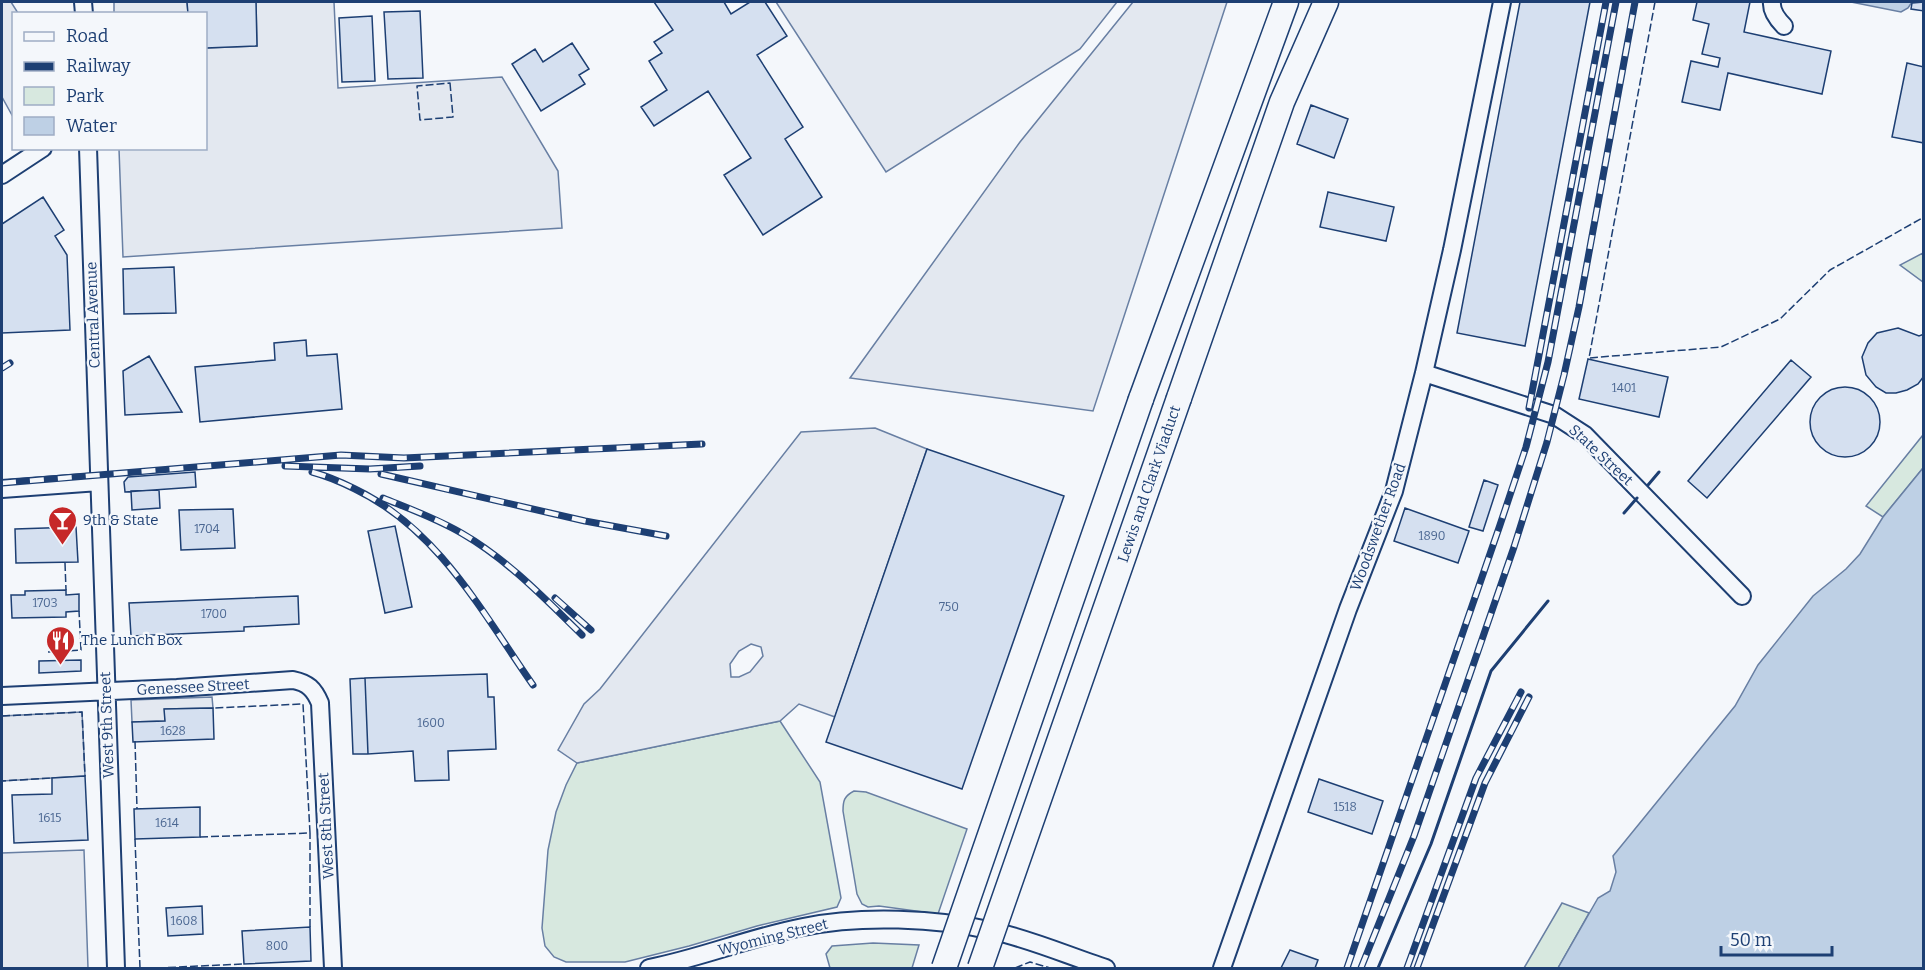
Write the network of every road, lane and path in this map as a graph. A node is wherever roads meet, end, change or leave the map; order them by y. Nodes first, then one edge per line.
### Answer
1 (1286, 2) edge
2 (1326, 2) edge
3 (1502, 2) edge
4 (1772, 2) edge
5 (1784, 26) dead end
6 (40, 150) edge
7 (87, 150) edge
8 (2, 175) edge
9 (1424, 373) junction
10 (99, 482) junction
11 (2, 489) edge
12 (1742, 596) dead end
13 (311, 687) joint
14 (106, 691) junction
15 (2, 696) edge
16 (116, 969) edge
17 (333, 969) edge
18 (649, 969) edge
19 (944, 969) edge
20 (980, 969) edge
21 (1106, 969) edge
22 (1222, 969) edge

1 - 19 highway, bridge
2 - 20 highway, Lewis and Clark Viaduct, bridge
3 - 9 street, Woodswether Road
4 - 5 street
6 - 8 street
7 - 10 street, Central Avenue
9 - 12 street, State Street
9 - 22 street, Woodswether Road
10 - 11 street
10 - 14 street, West 9th Street
13 - 14 street, Genessee Street
13 - 17 street, West 8th Street
14 - 15 street, Genessee Street
14 - 16 street, West 9th Street
18 - 21 street, Wyoming Street

